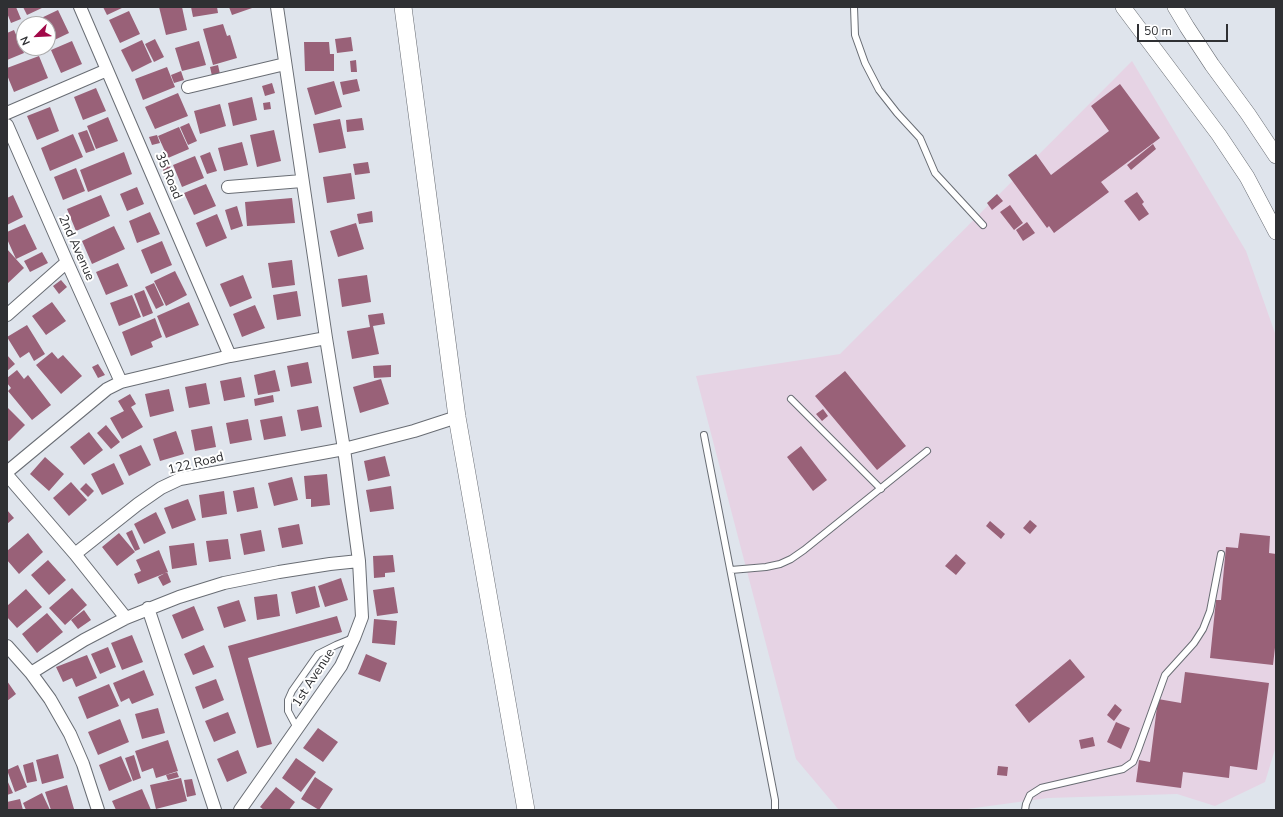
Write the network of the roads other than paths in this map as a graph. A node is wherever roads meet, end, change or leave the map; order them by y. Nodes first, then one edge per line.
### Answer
1 (80, 7) edge
2 (277, 7) edge
3 (403, 7) edge
4 (854, 7) edge
5 (1123, 7) edge
6 (1175, 7) edge
7 (285, 64) junction
8 (107, 70) junction
9 (188, 87) dead end
10 (7, 113) edge
11 (7, 125) edge
12 (1276, 156) edge
13 (302, 181) junction
14 (228, 187) dead end
15 (983, 225) dead end
16 (1276, 232) edge
17 (67, 262) junction
18 (7, 315) edge
19 (326, 338) junction
20 (230, 356) junction
21 (121, 382) junction
22 (791, 399) dead end
23 (457, 417) junction
24 (704, 435) dead end
25 (344, 448) junction
26 (927, 451) dead end
27 (7, 474) edge
28 (881, 488) junction
29 (75, 554) junction
30 (1221, 554) dead end
31 (359, 561) junction
32 (731, 570) junction
33 (148, 608) junction
34 (126, 618) junction
35 (354, 638) junction
36 (7, 646) edge
37 (31, 673) junction
38 (297, 728) junction
39 (98, 810) edge
40 (215, 810) edge
41 (240, 810) edge
42 (526, 810) edge
43 (775, 810) edge
44 (1025, 810) edge

1 - 8 street, 35 Road
2 - 7 street, 1st Avenue
3 - 23 main road
4 - 15 lane
5 - 16 street
6 - 12 street
7 - 9 street
7 - 13 street, 1st Avenue
8 - 10 street
8 - 20 street, 35 Road
11 - 17 street, 2nd Avenue
13 - 14 street
13 - 19 street, 1st Avenue
17 - 18 street
17 - 21 street, 2nd Avenue
19 - 20 street
19 - 25 street, 1st Avenue
20 - 21 street
21 - 27 street
22 - 28 lane
23 - 25 street, 122 Road
23 - 42 main road
24 - 32 lane
25 - 29 street, 122 Road
25 - 31 street, 1st Avenue
26 - 28 lane
27 - 29 street
28 - 32 lane
29 - 34 street
30 - 44 lane
31 - 33 street
31 - 35 street, 1st Avenue
32 - 43 lane
33 - 34 street
33 - 40 street
34 - 37 street
35 - 38 street, 1st Avenue
35 - 38 lane
36 - 37 street
37 - 39 street
38 - 41 street, 1st Avenue

